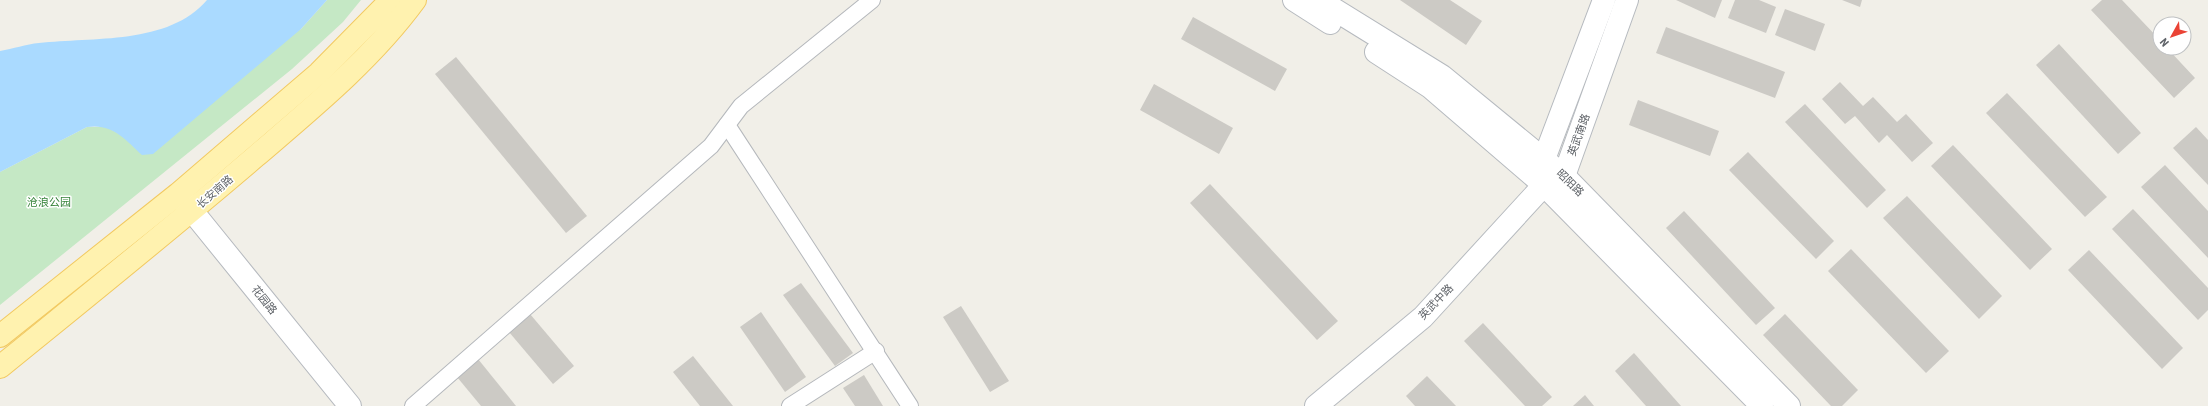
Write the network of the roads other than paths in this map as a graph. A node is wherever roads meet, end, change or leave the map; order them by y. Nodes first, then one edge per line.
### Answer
1 (391, 0) edge
2 (415, 0) edge
3 (872, 0) edge
4 (1294, 0) edge
5 (1319, 0) edge
6 (1604, 0) edge
7 (1627, 0) edge
8 (727, 125) junction
9 (1544, 159) junction
10 (1564, 176) junction
11 (1544, 185) junction
12 (178, 194) junction
13 (192, 211) junction
14 (0, 336) edge
15 (876, 351) junction
16 (0, 367) edge
17 (350, 406) edge
18 (413, 406) edge
19 (790, 406) edge
20 (910, 406) edge
21 (1316, 406) edge
22 (1762, 406) edge
23 (1789, 406) edge

1 - 12 main road, 长安南路
2 - 13 main road, 长安南路
3 - 8 street
4 - 11 main road, 昭阳路
5 - 9 main road, 昭阳路
6 - 9 main road
7 - 10 main road, 英武南路
8 - 15 street
8 - 18 street
9 - 10 main road, 昭阳路
9 - 11 main road
10 - 11 main road
10 - 23 main road, 昭阳路
11 - 21 main road, 英武中路
11 - 22 main road, 昭阳路
12 - 13 main road, 花园路
12 - 14 main road, 长安南路
13 - 16 main road, 长安南路
13 - 17 main road, 花园路
15 - 19 street
15 - 20 street

